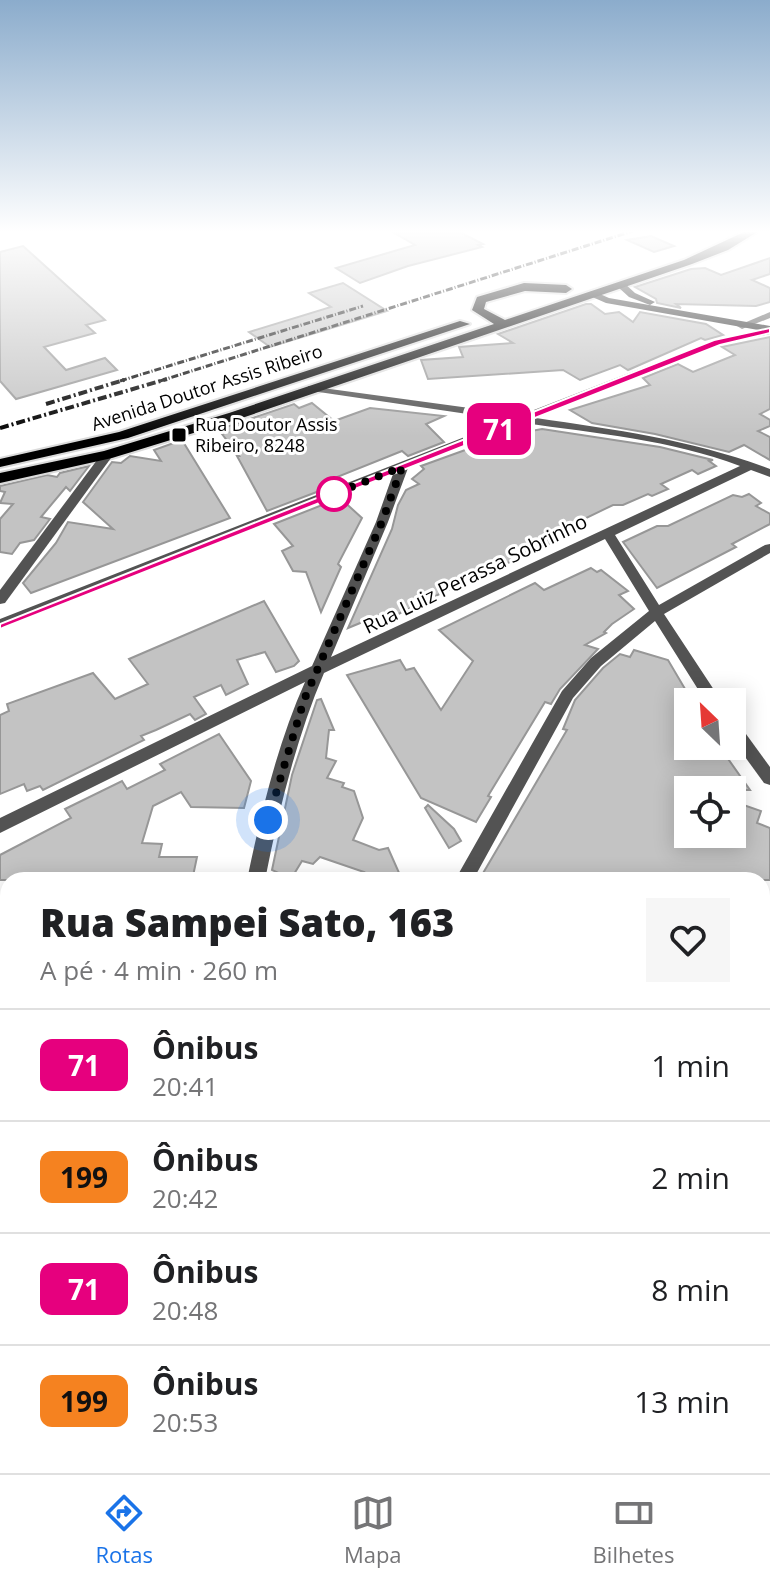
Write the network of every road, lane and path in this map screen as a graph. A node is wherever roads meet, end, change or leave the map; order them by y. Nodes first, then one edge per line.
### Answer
1 (535, 300) edge
2 (576, 300) edge
3 (605, 300) edge
4 (641, 300) edge
5 (487, 316) junction
6 (766, 317) edge
7 (503, 324) junction
8 (742, 326) junction
9 (770, 330) edge
10 (718, 342) junction
11 (312, 388) junction
12 (522, 419) junction
13 (107, 455) junction
14 (0, 463) edge
15 (752, 465) junction
16 (402, 467) junction
17 (770, 473) edge
18 (0, 478) edge
19 (607, 533) junction
20 (770, 548) edge
21 (0, 600) edge
22 (657, 612) junction
23 (0, 624) edge
24 (319, 669) junction
25 (704, 688) edge
26 (746, 746) edge
27 (770, 779) edge
28 (0, 826) edge
29 (258, 872) edge
30 (468, 872) edge

1 - 5 main road, Avenida Doutor Assis Ribeiro
2 - 7 main road, Avenida Doutor Assis Ribeiro
3 - 8 main road
4 - 6 main road
5 - 7 main road
5 - 14 main road, Avenida Doutor Assis Ribeiro
6 - 8 street
7 - 11 main road, Avenida Doutor Assis Ribeiro
8 - 9 main road
8 - 10 street
9 - 10 street
10 - 12 street
11 - 12 street
11 - 13 main road, Avenida Doutor Assis Ribeiro
12 - 15 street
12 - 16 street
13 - 18 main road, Avenida Doutor Assis Ribeiro
13 - 21 street
15 - 17 street
15 - 19 street, Rua Luiz Perassa Sobrinho
16 - 23 street
16 - 24 street
19 - 22 street
19 - 24 street, Rua Luiz Perassa Sobrinho
20 - 22 street
22 - 25 street
22 - 30 street
24 - 28 street, Rua Luiz Perassa Sobrinho
24 - 29 street
26 - 27 street

